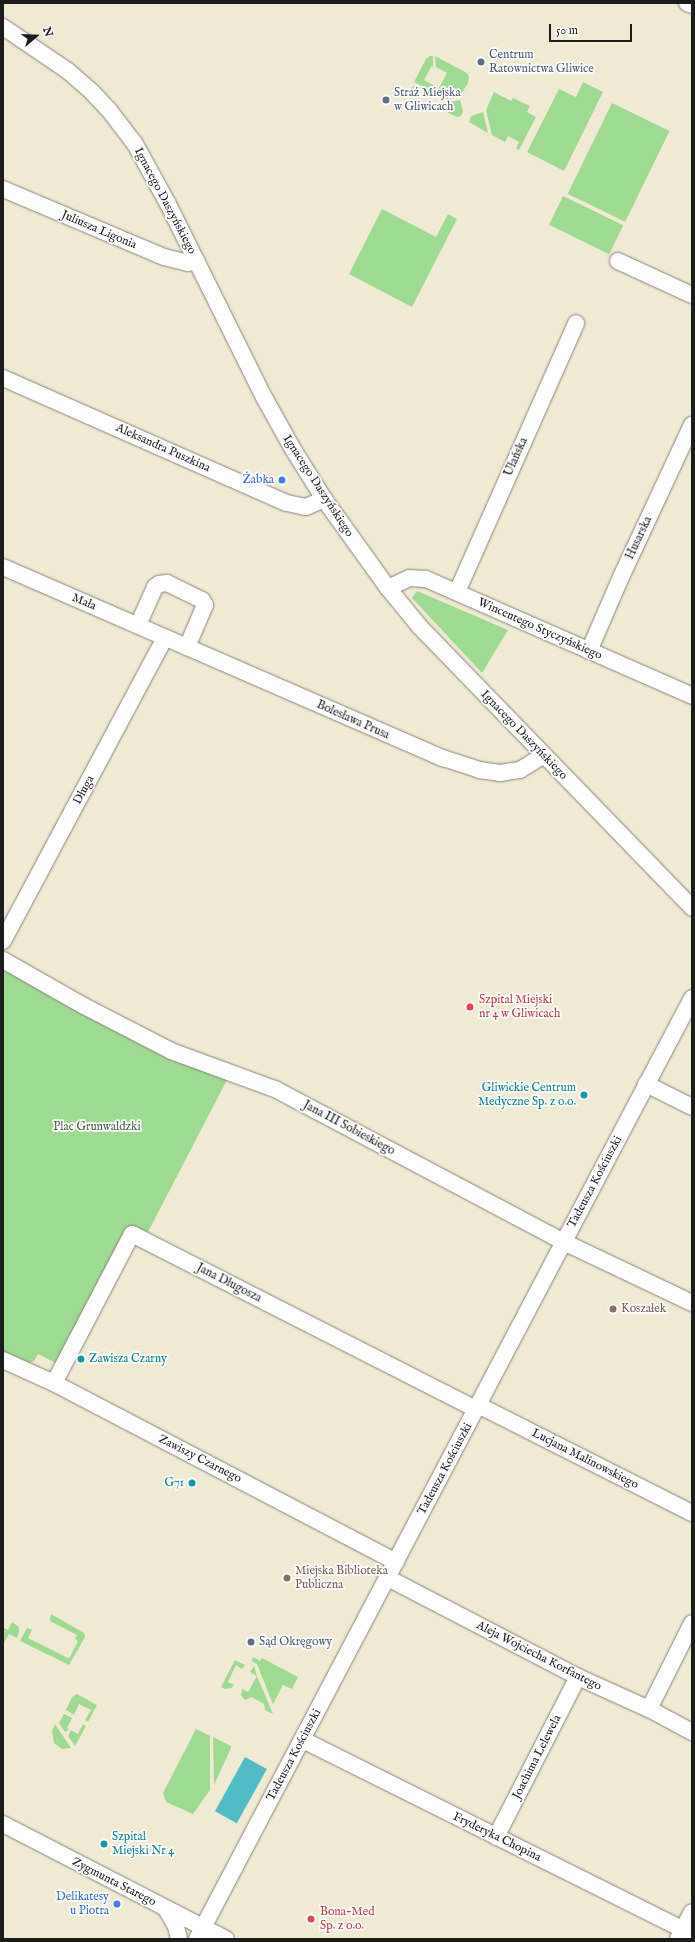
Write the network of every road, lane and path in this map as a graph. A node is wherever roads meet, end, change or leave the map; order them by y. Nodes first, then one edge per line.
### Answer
1 (688, 3) edge
2 (692, 5) edge
3 (3, 27) edge
4 (3, 189) edge
5 (197, 261) junction
6 (618, 261) dead end
7 (692, 294) edge
8 (576, 322) dead end
9 (3, 378) edge
10 (692, 425) edge
11 (324, 499) junction
12 (3, 567) edge
13 (388, 588) junction
14 (457, 592) junction
15 (138, 625) junction
16 (165, 638) junction
17 (187, 647) junction
18 (589, 651) junction
19 (692, 696) edge
20 (544, 755) junction
21 (692, 908) edge
22 (3, 941) edge
23 (3, 960) edge
24 (692, 998) edge
25 (646, 1084) junction
26 (692, 1106) edge
27 (564, 1241) junction
28 (692, 1303) edge
29 (3, 1360) edge
30 (54, 1383) junction
31 (477, 1407) junction
32 (692, 1513) edge
33 (396, 1562) junction
34 (388, 1578) junction
35 (692, 1624) edge
36 (578, 1677) junction
37 (649, 1709) junction
38 (692, 1732) edge
39 (302, 1740) junction
40 (3, 1824) edge
41 (496, 1837) junction
42 (166, 1909) junction
43 (692, 1912) edge
44 (200, 1933) edge
45 (684, 1934) edge
46 (179, 1939) edge
47 (226, 1939) edge

1 - 2 street
3 - 5 street, Ignacego Daszyńskiego
4 - 5 street, Juliusza Ligonia
5 - 11 street, Ignacego Daszyńskiego
6 - 7 street
8 - 14 street, Ułańska
9 - 11 street, Aleksandra Puszkina
10 - 18 street, Husarska
11 - 13 street, Ignacego Daszyńskiego
12 - 15 street, Mała
13 - 14 street, Wincentego Styczyńskiego
13 - 20 street, Ignacego Daszyńskiego
14 - 18 street, Wincentego Styczyńskiego
15 - 16 street, Mała
15 - 17 street
16 - 17 street, Bolesława Prusa
16 - 22 street, Długa
17 - 20 street, Bolesława Prusa
18 - 19 street, Wincentego Styczyńskiego
20 - 21 street, Ignacego Daszyńskiego
23 - 27 street, Jana III Sobieskiego
24 - 25 street, Tadeusza Kościuszki
25 - 26 street
25 - 27 street, Tadeusza Kościuszki
27 - 28 street, Jana III Sobieskiego
27 - 31 street, Tadeusza Kościuszki
29 - 30 street, Zawiszy Czarnego
30 - 31 street, Jana Długosza
30 - 33 street, Zawiszy Czarnego
31 - 32 street, Lucjana Malinowskiego
31 - 33 street, Tadeusza Kościuszki
33 - 34 street, Tadeusza Kościuszki
34 - 36 street, Aleja Wojciecha Korfantego
34 - 39 street, Tadeusza Kościuszki
35 - 37 street
36 - 37 street, Aleja Wojciecha Korfantego
36 - 41 street, Joachima Lelewela
37 - 38 street, Aleja Wojciecha Korfantego
39 - 41 street, Fryderyka Chopina
39 - 44 street, Tadeusza Kościuszki
40 - 42 street, Zygmunta Starego
41 - 45 street, Fryderyka Chopina
42 - 44 street, Zygmunta Starego
42 - 46 street
43 - 45 street
44 - 47 street, Zygmunta Starego

